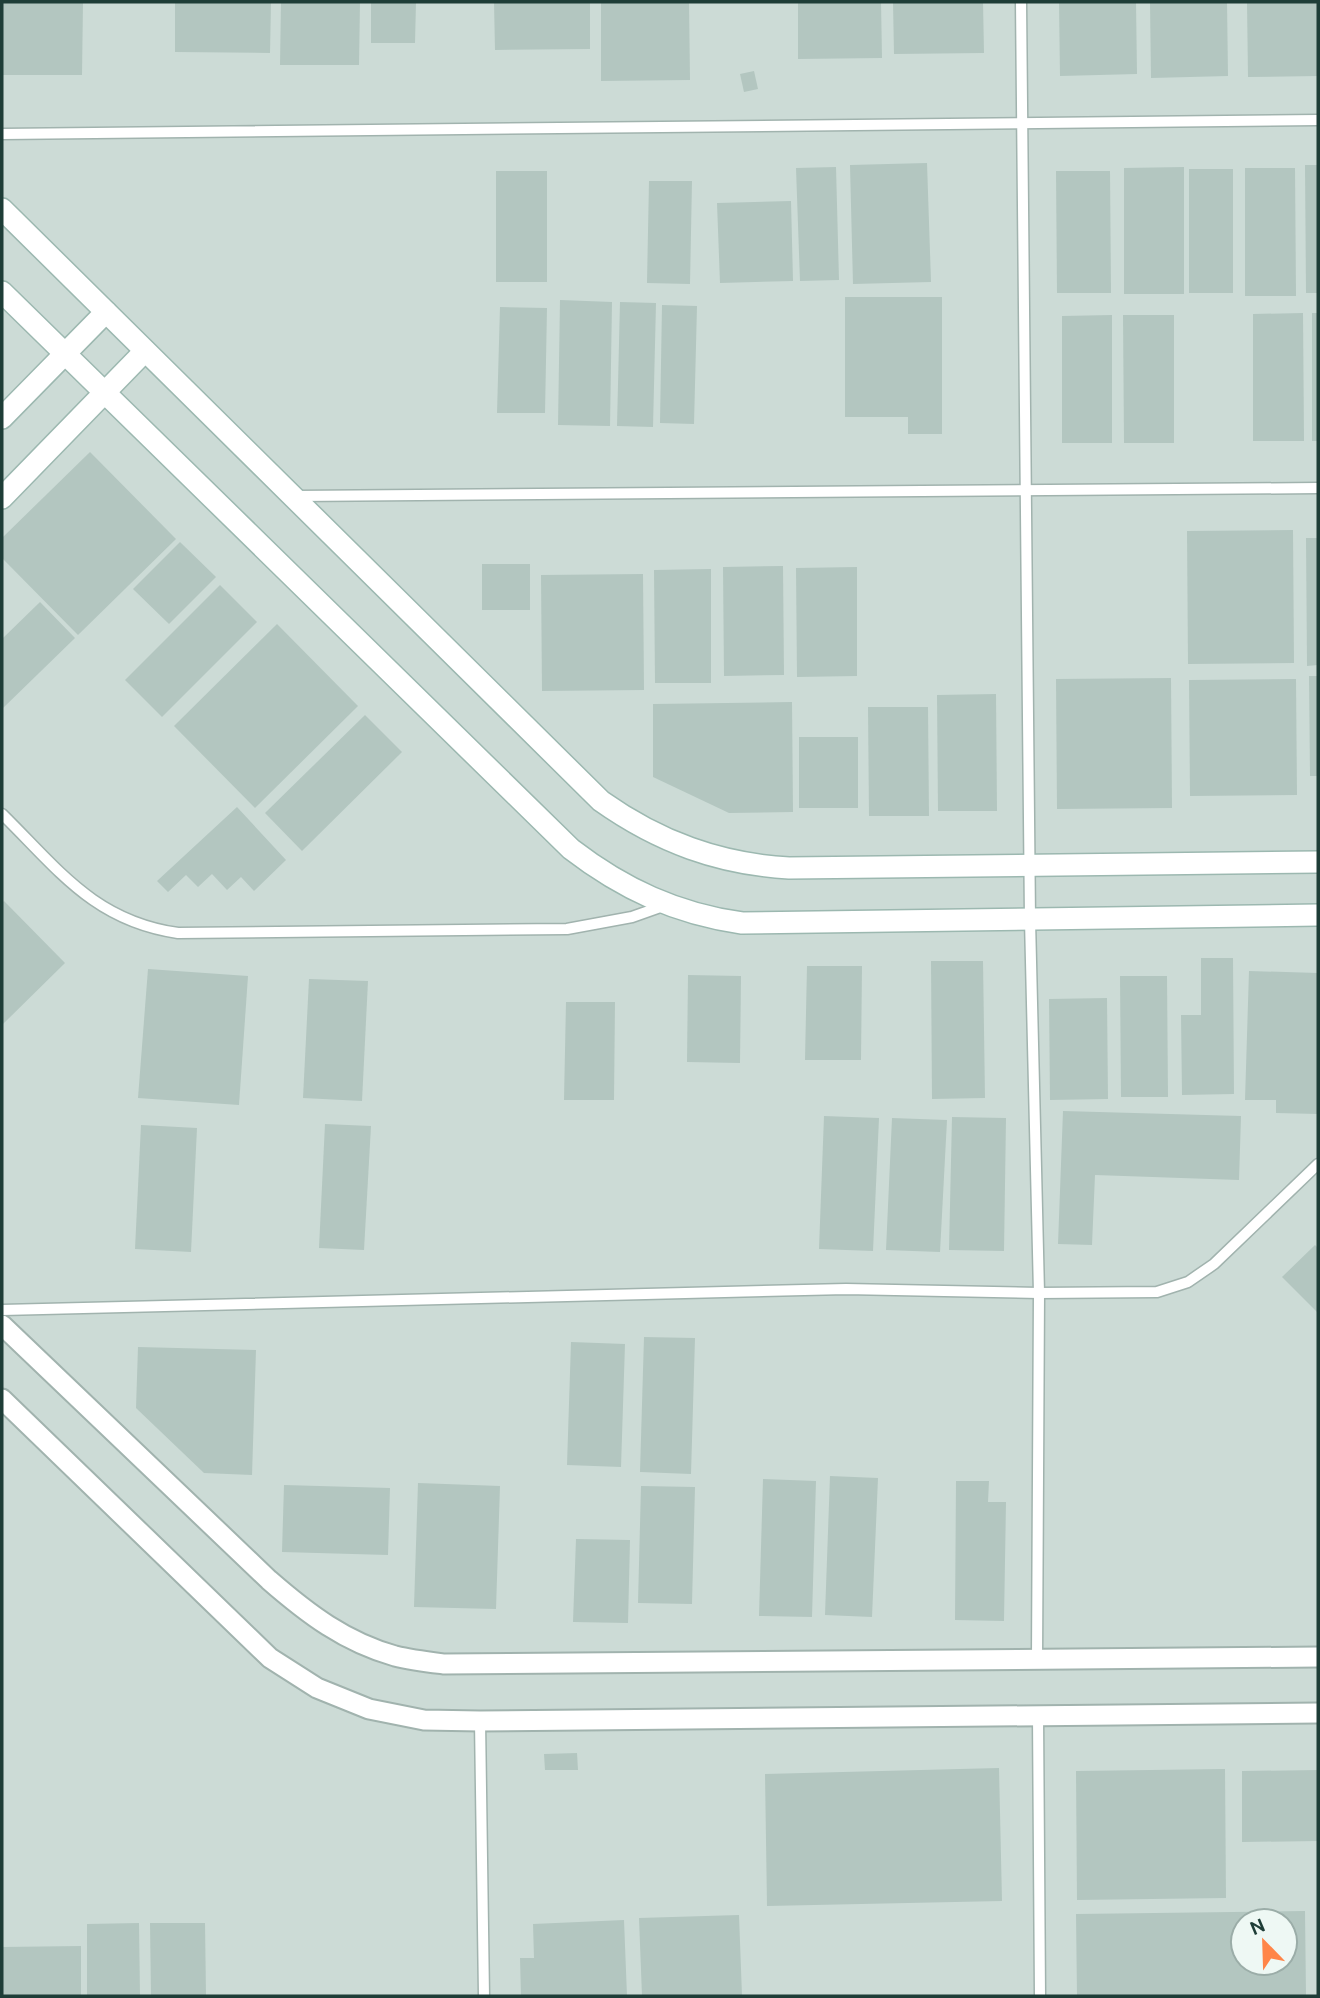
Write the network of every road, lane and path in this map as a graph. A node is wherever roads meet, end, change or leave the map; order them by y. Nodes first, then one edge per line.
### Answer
1 (1021, 2) edge
2 (1318, 120) edge
3 (1022, 123) junction
4 (2, 134) edge
5 (2, 209) edge
6 (2, 292) edge
7 (106, 312) junction
8 (145, 351) junction
9 (65, 354) junction
10 (105, 393) junction
11 (2, 418) edge
12 (1318, 488) edge
13 (1026, 490) junction
14 (292, 496) junction
15 (2, 498) edge
16 (2, 814) edge
17 (1318, 862) edge
18 (1029, 865) junction
19 (666, 905) junction
20 (1318, 915) edge
21 (1030, 920) junction
22 (1318, 1164) edge
23 (1039, 1293) junction
24 (2, 1310) edge
25 (2, 1325) edge
26 (2, 1399) edge
27 (1318, 1657) edge
28 (1037, 1660) junction
29 (1318, 1713) edge
30 (1038, 1716) junction
31 (480, 1721) junction
32 (484, 1996) edge
33 (1040, 1996) edge

1 - 3 lane
2 - 3 lane
3 - 4 lane
3 - 13 lane
5 - 7 street
6 - 9 street
7 - 8 street
7 - 9 street
8 - 10 street
8 - 14 street
9 - 10 street
9 - 11 street
10 - 15 street
10 - 19 street
12 - 13 lane
13 - 14 lane
13 - 18 lane
14 - 18 street
16 - 19 lane
17 - 18 street
18 - 21 lane
19 - 21 street
20 - 21 street
21 - 23 lane
22 - 23 lane
23 - 24 lane
23 - 28 lane
25 - 28 street
26 - 31 street
27 - 28 street
29 - 30 street
30 - 31 street
30 - 33 lane
31 - 32 lane

